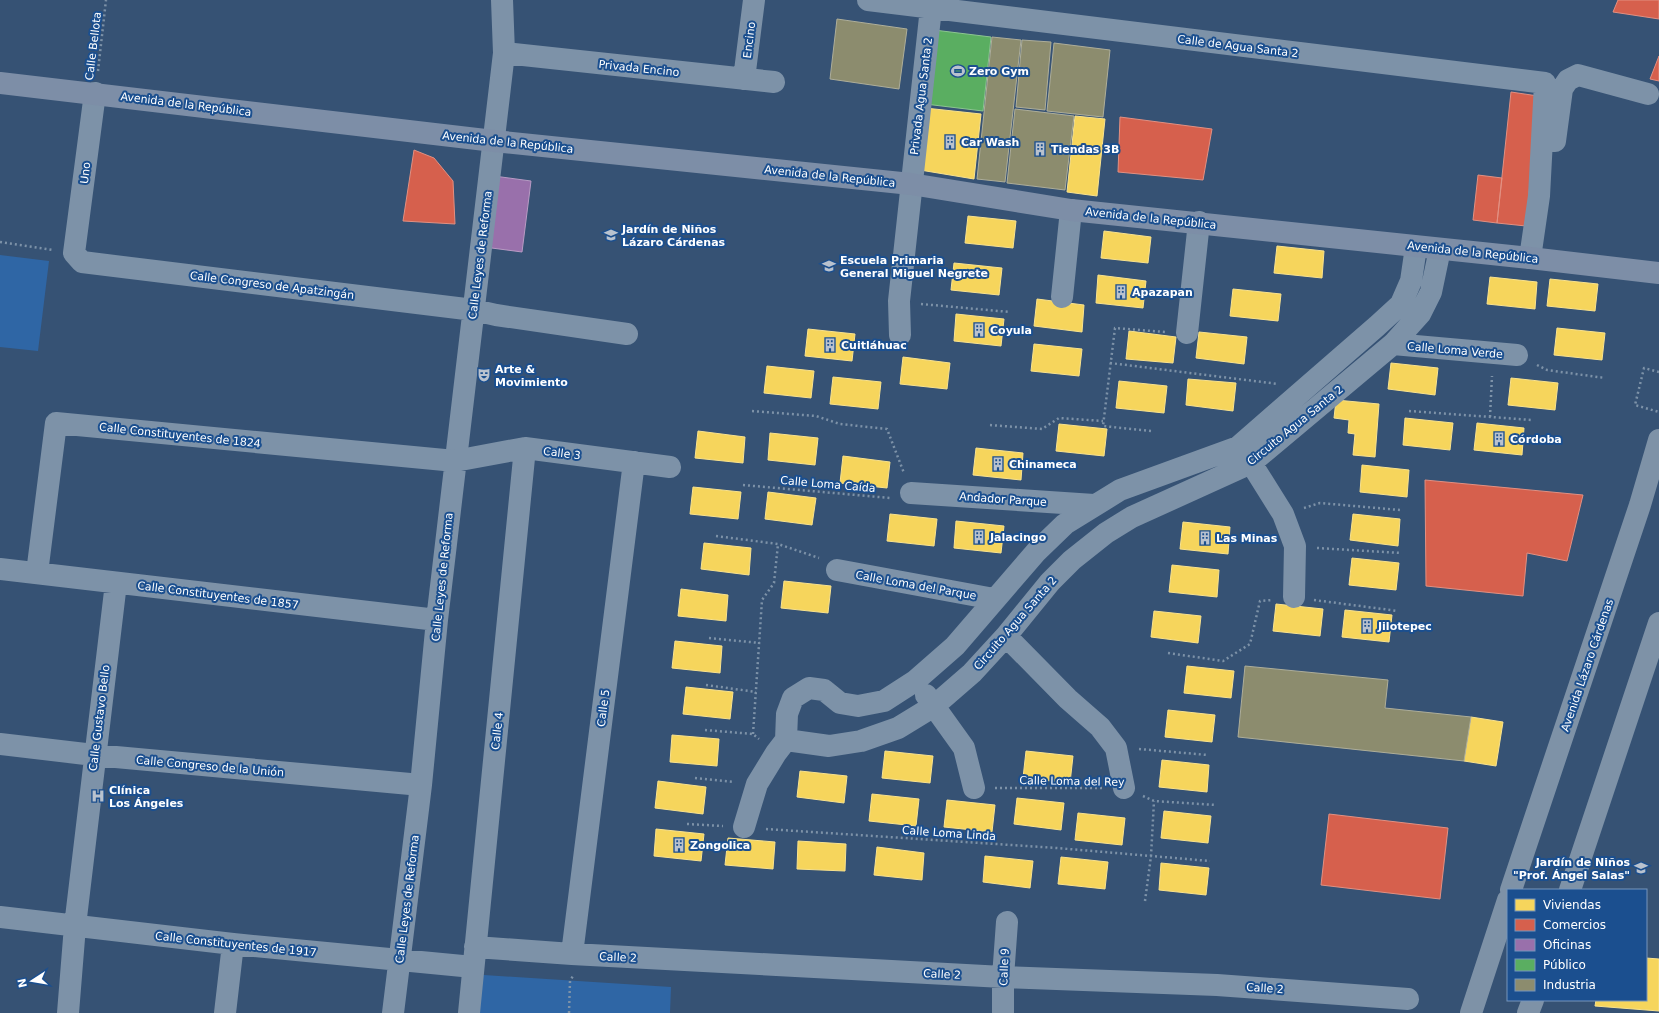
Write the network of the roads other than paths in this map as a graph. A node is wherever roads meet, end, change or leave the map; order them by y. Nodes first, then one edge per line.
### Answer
1 (502, 0) edge
2 (754, 0) edge
3 (868, 0) edge
4 (931, 8) junction
5 (504, 53) junction
6 (744, 79) junction
7 (774, 82) dead end
8 (0, 83) edge
9 (95, 93) junction
10 (1648, 94) dead end
11 (494, 141) junction
12 (911, 184) junction
13 (1539, 196) junction
14 (1071, 210) junction
15 (1199, 222) junction
16 (1416, 247) junction
17 (1440, 249) junction
18 (74, 253) joint
19 (1530, 258) junction
20 (1659, 273) edge
21 (1062, 297) dead end
22 (474, 310) junction
23 (627, 334) dead end
24 (1187, 334) road end
25 (900, 335) dead end
26 (1392, 344) junction
27 (1517, 355) road end
28 (1659, 440) edge
29 (524, 448) junction
30 (1244, 455) junction
31 (455, 461) junction
32 (634, 462) junction
33 (670, 467) dead end
34 (911, 493) road end
35 (1094, 505) junction
36 (0, 569) edge
37 (837, 570) road end
38 (38, 573) junction
39 (116, 582) junction
40 (1294, 597) road end
41 (994, 599) junction
42 (437, 620) junction
43 (1659, 622) edge
44 (1006, 636) junction
45 (915, 681) junction
46 (934, 706) junction
47 (0, 744) edge
48 (781, 747) junction
49 (94, 755) junction
50 (421, 785) junction
51 (974, 788) road end
52 (1124, 788) road end
53 (744, 827) road end
54 (1511, 889) edge
55 (1570, 889) edge
56 (1507, 903) edge
57 (0, 917) edge
58 (1007, 922) dead end
59 (75, 926) junction
60 (233, 944) junction
61 (578, 955) junction
62 (474, 957) junction
63 (399, 960) junction
64 (1003, 977) junction
65 (1408, 999) dead end
66 (1533, 1001) edge
67 (68, 1013) edge
68 (225, 1013) edge
69 (393, 1013) edge
70 (469, 1013) edge
71 (1004, 1013) edge
72 (1471, 1013) edge
73 (1528, 1013) edge

1 - 5 street, Calle Leyes de Reforma
2 - 6 street, Encino
3 - 4 street, Calle de Agua Santa 2
4 - 12 street, Privada Agua Santa 2
4 - 13 street, Calle de Agua Santa 2
5 - 6 street, Privada Encino
5 - 11 street, Calle Leyes de Reforma
6 - 7 street, Privada Encino
8 - 9 main road, Avenida de la República
9 - 11 main road, Avenida de la República
9 - 18 street, Uno
10 - 13 street
11 - 12 main road, Avenida de la República
11 - 22 street, Calle Leyes de Reforma
12 - 14 main road, Avenida de la República
12 - 25 street, Privada Agua Santa 2
13 - 19 street
14 - 15 main road, Avenida de la República
14 - 21 street
15 - 16 main road, Avenida de la República
15 - 24 street
16 - 17 main road, Avenida de la República
16 - 30 street, Circuito Agua Santa 2
17 - 19 main road, Avenida de la República
17 - 26 street, Circuito Agua Santa 2
18 - 22 street, Calle Congreso de Apatzingán
19 - 20 main road, Avenida de la República
22 - 23 street, Calle Congreso de Apatzingán
22 - 31 street, Calle Leyes de Reforma
26 - 27 street, Calle Loma Verde
26 - 30 street, Circuito Agua Santa 2
28 - 54 highway, Avenida Lázaro Cárdenas
29 - 31 street, Calle 3
29 - 32 street, Calle 3
29 - 62 street, Calle 4
30 - 35 street, Circuito Agua Santa 2
30 - 40 street
30 - 44 street, Circuito Agua Santa 2
31 - 38 street, Calle Constituyentes de 1824
31 - 42 street, Calle Leyes de Reforma
32 - 33 street, Calle 3
32 - 61 street, Calle 5
34 - 35 street, Andador Parque
35 - 41 street, Circuito Agua Santa 2
36 - 38 street, Calle Constituyentes de 1857
37 - 41 street, Calle Loma del Parque
38 - 39 street, Calle Constituyentes de 1857
39 - 42 street, Calle Constituyentes de 1857
39 - 49 street, Calle Gustavo Bello
41 - 45 street, Circuito Agua Santa 2
42 - 50 street, Calle Leyes de Reforma
43 - 55 highway
44 - 46 street, Circuito Agua Santa 2
44 - 52 street
45 - 46 street
45 - 48 street, Circuito Agua Santa 2
46 - 48 street, Circuito Agua Santa 2
46 - 51 street
47 - 49 street, Calle Congreso de la Unión
48 - 53 street
49 - 50 street, Calle Congreso de la Unión
49 - 59 street, Calle Gustavo Bello
50 - 63 street, Calle Leyes de Reforma
56 - 72 highway
57 - 59 street, Calle Constituyentes de 1917
58 - 64 street, Calle 9
59 - 60 street, Calle Constituyentes de 1917
59 - 67 street, Calle Gustavo Bello
60 - 63 street, Calle Constituyentes de 1917
60 - 68 street
61 - 62 street, Calle 2
61 - 64 street, Calle 2
62 - 63 street, Calle Constituyentes de 1917
62 - 70 street, Calle 4
63 - 69 street, Calle Leyes de Reforma
64 - 65 street, Calle 2
64 - 71 street, Calle 9
66 - 73 highway

